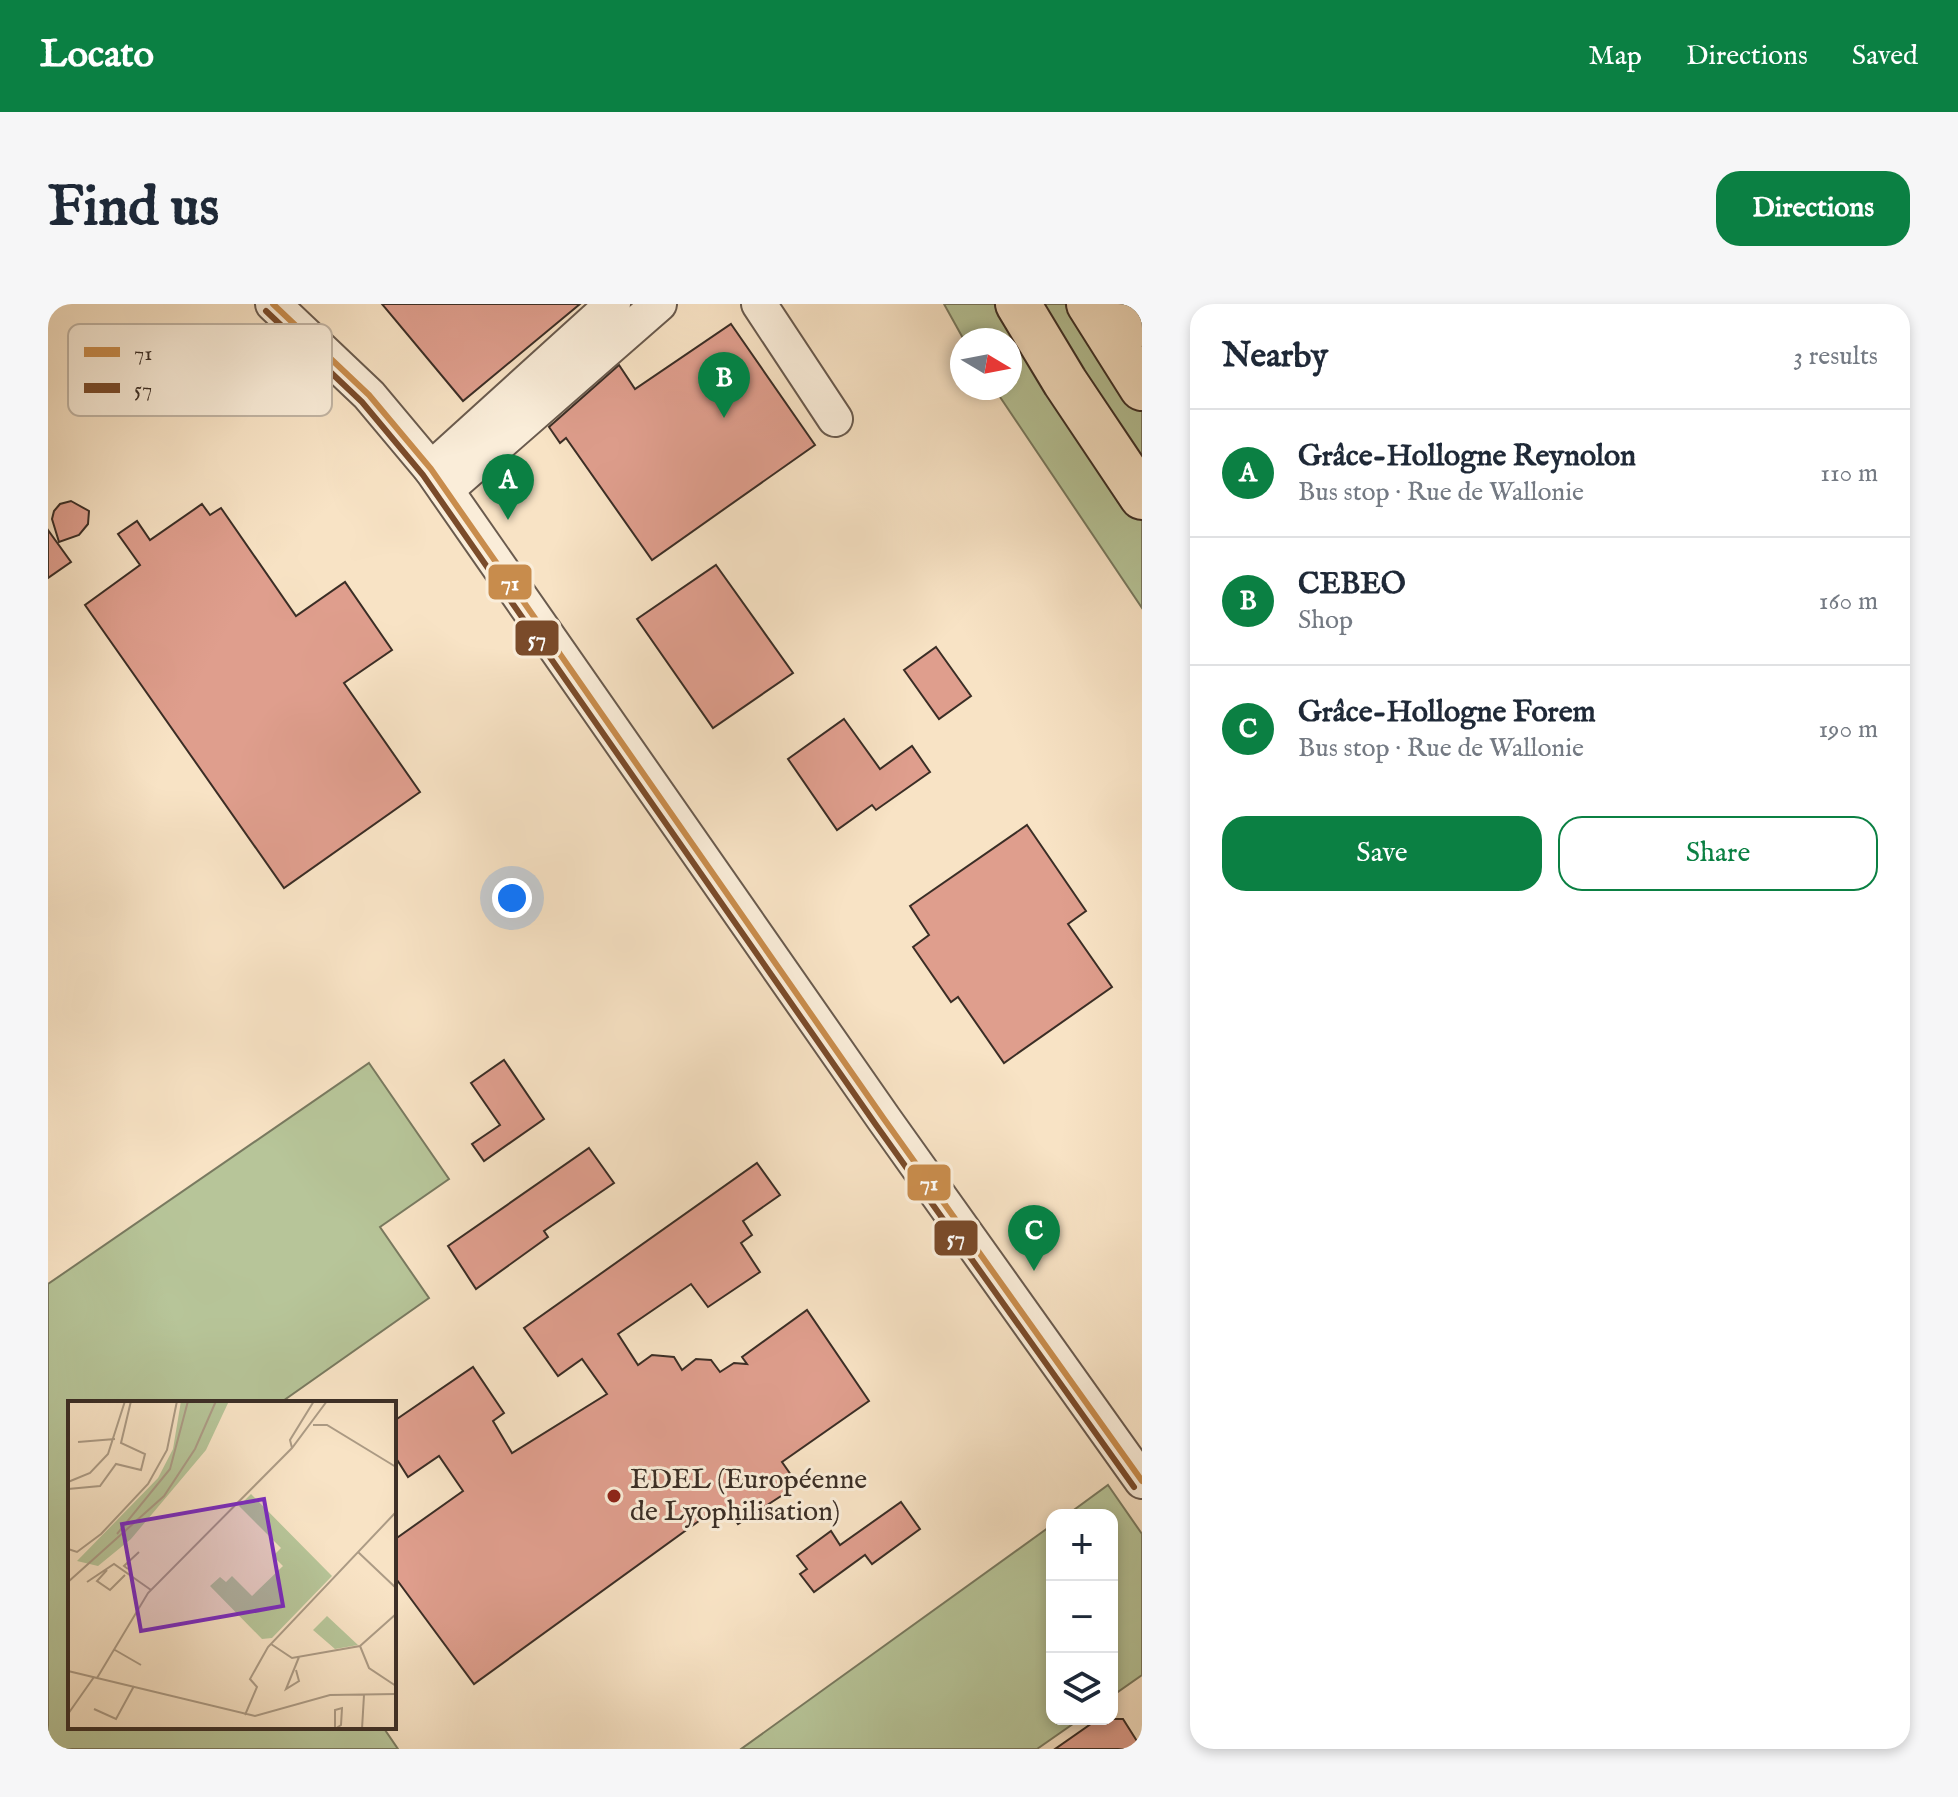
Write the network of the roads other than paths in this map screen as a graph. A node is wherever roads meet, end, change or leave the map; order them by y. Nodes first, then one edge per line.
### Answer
1 (273, 304) edge
2 (613, 304) edge
3 (659, 304) edge
4 (759, 304) edge
5 (1018, 304) edge
6 (1089, 304) edge
7 (1129, 304) edge
8 (294, 324) edge
9 (1142, 324) edge
10 (332, 360) edge
11 (1142, 388) edge
12 (835, 419) dead end
13 (438, 480) junction
14 (1142, 497) edge
15 (1142, 1481) edge

1 - 8 street
2 - 13 street
3 - 13 street
4 - 12 street
5 - 14 highway
6 - 11 highway
7 - 9 highway
10 - 13 street
13 - 15 street

